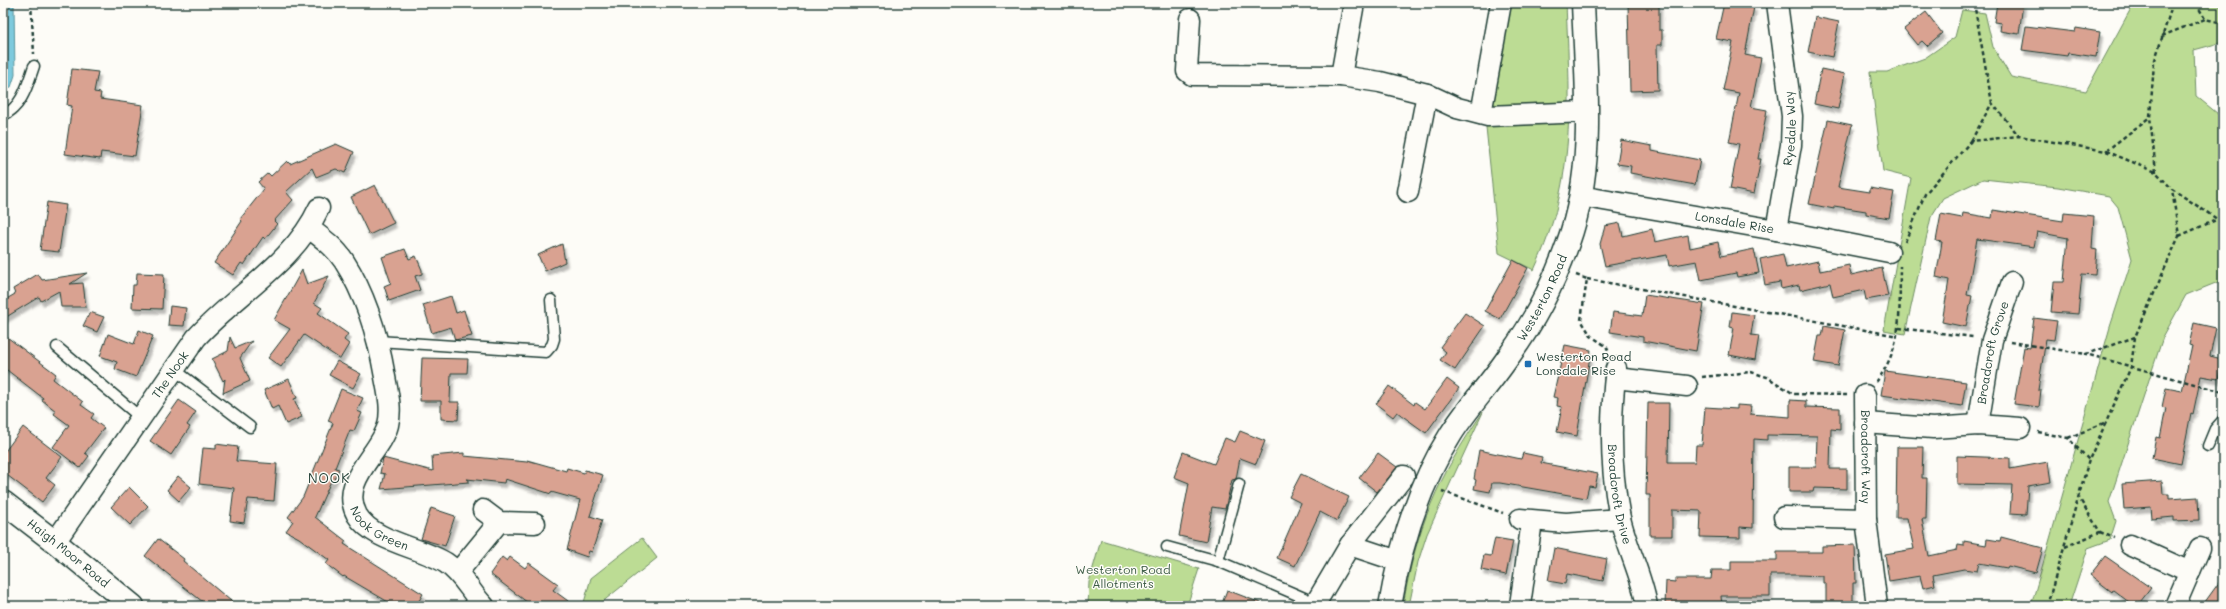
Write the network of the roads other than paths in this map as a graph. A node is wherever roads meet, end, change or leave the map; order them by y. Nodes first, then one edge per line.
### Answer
1 (1354, 3) edge
2 (1501, 3) edge
3 (1583, 3) edge
4 (1777, 3) edge
5 (1190, 19) dead end
6 (34, 66) road end
7 (1341, 76) junction
8 (1427, 94) junction
9 (1587, 112) junction
10 (1480, 114) junction
11 (3, 115) edge
12 (1408, 192) dead end
13 (1580, 196) junction
14 (319, 208) dead end
15 (309, 228) junction
16 (1776, 230) junction
17 (1898, 254) road end
18 (2012, 282) dead end
19 (551, 300) dead end
20 (378, 341) junction
21 (57, 347) dead end
22 (175, 370) junction
23 (1686, 386) road end
24 (1865, 395) road end
25 (141, 418) junction
26 (2223, 420) edge
27 (1865, 424) junction
28 (1978, 425) junction
29 (250, 427) dead end
30 (2020, 428) road end
31 (2208, 446) dead end
32 (1404, 476) dead end
33 (1239, 484) dead end
34 (3, 502) edge
35 (483, 510) dead end
36 (1784, 517) dead end
37 (1620, 519) junction
38 (1866, 519) junction
39 (499, 522) junction
40 (535, 523) dead end
41 (55, 542) junction
42 (1350, 545) junction
43 (2130, 545) dead end
44 (1167, 547) dead end
45 (2200, 548) dead end
46 (1218, 561) junction
47 (1398, 561) junction
48 (458, 572) junction
49 (2190, 572) junction
50 (1315, 605) edge
51 (1520, 605) dead end
52 (133, 606) edge
53 (484, 606) edge
54 (1390, 606) edge
55 (1648, 606) edge
56 (1877, 606) edge
57 (2175, 606) edge

1 - 7 street
2 - 10 street
3 - 9 street, Westerton Road
4 - 16 street, Ryedale Way
5 - 7 street
6 - 11 lane
7 - 8 street
8 - 10 street
8 - 12 street
9 - 10 street
9 - 13 street, Westerton Road
13 - 16 street, Lonsdale Rise
13 - 47 street, Westerton Road
14 - 15 street, The Nook
15 - 20 street
15 - 22 street, The Nook
16 - 17 street, Lonsdale Rise
18 - 28 street, Broadcroft Grove
19 - 20 lane
20 - 48 street, Nook Green
21 - 25 lane
22 - 25 street, The Nook
22 - 29 lane
23 - 37 street, Broadcroft Drive
24 - 27 street, Broadcroft Way
25 - 41 street, The Nook
26 - 31 lane
27 - 28 street
27 - 38 street, Broadcroft Way
28 - 30 street
32 - 42 street
33 - 46 lane
34 - 41 street, Haigh Moor Road
35 - 39 street
36 - 38 street, Broadcroft Way
37 - 51 street
37 - 55 street, Broadcroft Drive
38 - 56 street, Broadcroft Way
39 - 40 street
39 - 48 street
41 - 52 street, Haigh Moor Road
42 - 47 street
42 - 50 street
43 - 49 street
44 - 46 lane
45 - 49 street
46 - 50 lane
47 - 54 street, Westerton Road
48 - 53 street, Nook Green
49 - 57 street

